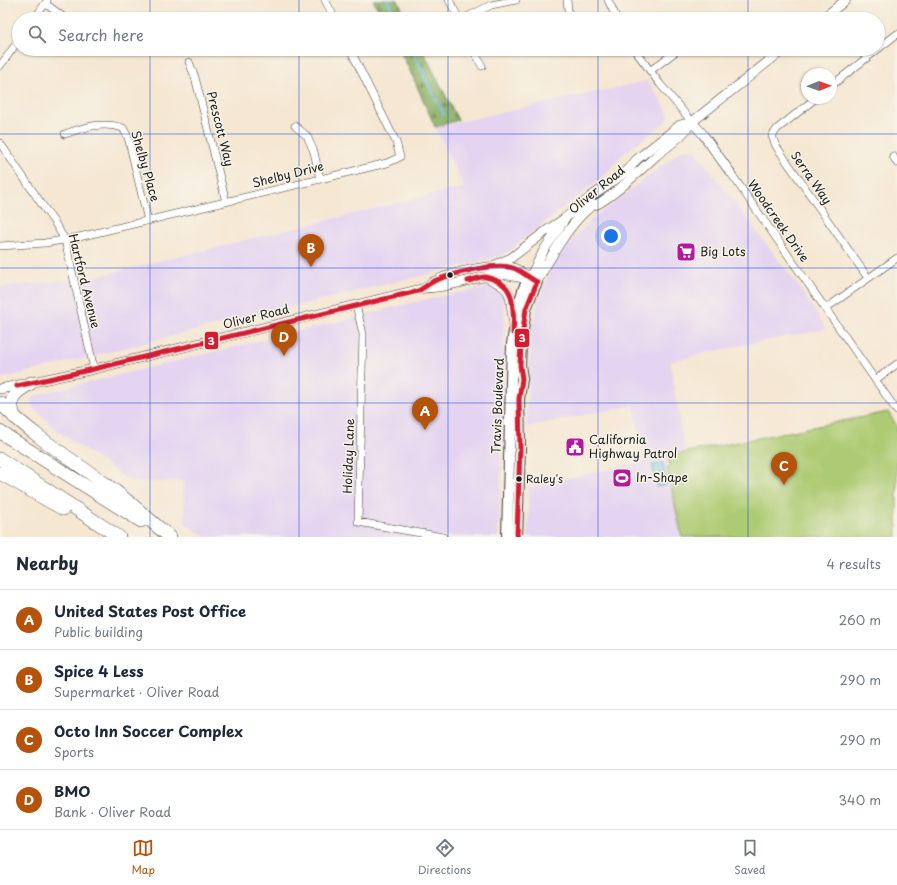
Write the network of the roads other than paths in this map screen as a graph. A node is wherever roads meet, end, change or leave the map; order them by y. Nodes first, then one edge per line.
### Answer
1 (325, 0) edge
2 (449, 0) edge
3 (516, 0) edge
4 (567, 0) edge
5 (608, 0) edge
6 (846, 0) edge
7 (47, 2) edge
8 (39, 12) edge
9 (58, 12) edge
10 (330, 12) edge
11 (455, 12) edge
12 (477, 12) edge
13 (568, 12) edge
14 (614, 12) edge
15 (831, 12) edge
16 (897, 34) edge
17 (885, 43) edge
18 (12, 50) edge
19 (353, 56) edge
20 (477, 56) edge
21 (639, 56) edge
22 (670, 56) edge
23 (775, 56) edge
24 (869, 56) edge
25 (189, 62) dead end
26 (0, 66) edge
27 (482, 66) dead end
28 (650, 71) junction
29 (837, 81) edge
30 (808, 104) edge
31 (692, 122) junction
32 (295, 126) dead end
33 (65, 134) dead end
34 (0, 143) edge
35 (893, 156) dead end
36 (897, 163) edge
37 (730, 172) joint
38 (320, 178) junction
39 (226, 202) junction
40 (564, 220) junction
41 (148, 221) junction
42 (65, 240) junction
43 (0, 246) edge
44 (897, 258) edge
45 (494, 266) junction
46 (486, 277) junction
47 (868, 278) junction
48 (533, 280) junction
49 (425, 288) junction
50 (356, 305) junction
51 (825, 309) junction
52 (514, 324) junction
53 (897, 364) edge
54 (94, 369) junction
55 (875, 380) junction
56 (31, 383) junction
57 (0, 389) edge
58 (0, 404) edge
59 (897, 411) edge
60 (14, 416) junction
61 (0, 432) edge
62 (0, 459) edge
63 (0, 473) edge
64 (114, 537) edge
65 (119, 537) edge
66 (166, 537) edge
67 (170, 537) edge
68 (444, 537) edge
69 (507, 537) edge
70 (517, 537) edge

1 - 10 street
2 - 11 street
3 - 12 street
4 - 13 street
5 - 14 street
6 - 15 street
7 - 8 street
7 - 9 street
16 - 17 street
18 - 26 street
19 - 38 street, Shelby Drive
20 - 27 street
21 - 28 street, Woodcreek Drive
22 - 28 street
23 - 31 street, Oliver Road
24 - 29 street
25 - 39 street, Prescott Way
28 - 31 street, Woodcreek Drive
30 - 47 street, Serra Way
31 - 37 street, Woodcreek Drive
31 - 40 street, Oliver Road
31 - 48 street, Oliver Road
32 - 38 street
33 - 41 street, Shelby Place
34 - 42 street, Hartford Avenue
35 - 36 street
37 - 51 street, Woodcreek Drive
38 - 39 street, Shelby Drive
39 - 41 street, Shelby Drive
40 - 45 street, Oliver Road
40 - 48 street, Oliver Road
41 - 42 street, Shelby Drive
42 - 43 street, Shelby Drive
42 - 54 street, Hartford Avenue
44 - 47 street
45 - 48 street, Oliver Road
45 - 49 street, Oliver Road
46 - 48 street, Oliver Road
46 - 49 street, Oliver Road
46 - 52 street
47 - 51 street
48 - 52 main road, Travis Boulevard
48 - 70 main road, Travis Boulevard
49 - 50 street, Oliver Road
50 - 54 street, Oliver Road
50 - 68 street, Holiday Lane
51 - 55 street, Woodcreek Drive
52 - 69 main road, Travis Boulevard
53 - 55 street
54 - 56 street, Oliver Road
55 - 59 street, Woodcreek Drive
56 - 57 street, Oliver Road
56 - 60 highway
58 - 60 highway
60 - 67 highway
61 - 66 highway
62 - 65 highway
63 - 64 highway

